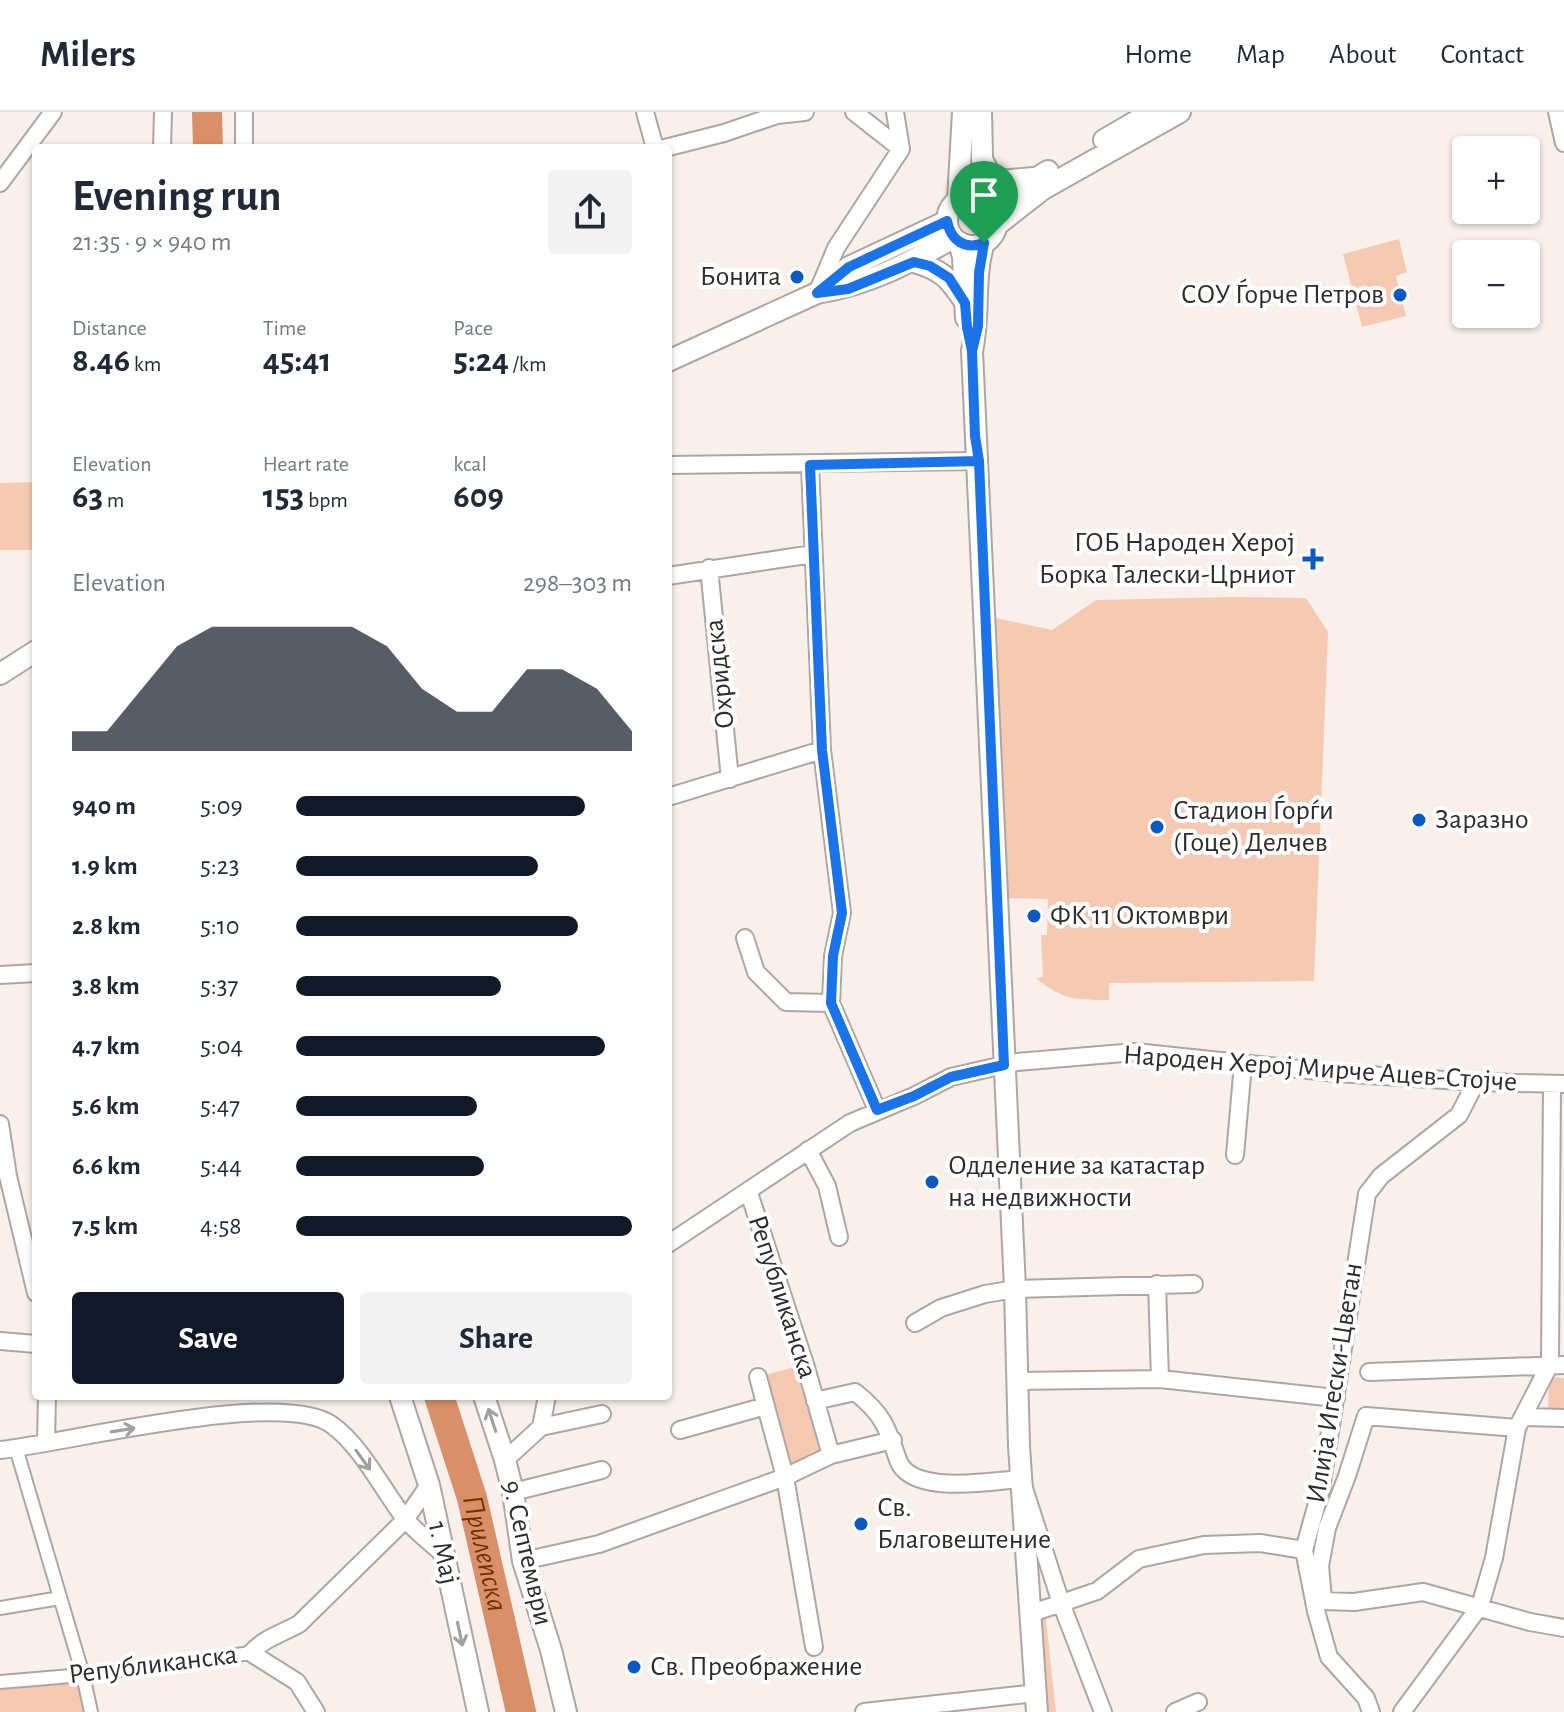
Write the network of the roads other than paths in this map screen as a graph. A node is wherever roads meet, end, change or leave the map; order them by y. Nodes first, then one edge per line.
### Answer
1 (53, 112) edge
2 (163, 112) edge
3 (244, 112) edge
4 (645, 112) edge
5 (805, 112) edge
6 (854, 112) edge
7 (895, 112) edge
8 (963, 112) edge
9 (981, 112) edge
10 (1152, 112) edge
11 (1180, 112) edge
12 (1557, 112) edge
13 (1564, 143) edge
14 (162, 144) edge
15 (244, 144) edge
16 (654, 144) edge
17 (672, 146) edge
18 (901, 149) junction
19 (982, 159) junction
20 (1036, 177) junction
21 (0, 183) edge
22 (958, 200) junction
23 (986, 200) junction
24 (997, 225) junction
25 (953, 234) junction
26 (984, 243) junction
27 (914, 262) junction
28 (817, 293) junction
29 (965, 303) junction
30 (972, 351) junction
31 (672, 359) edge
32 (979, 461) junction
33 (672, 465) edge
34 (810, 465) junction
35 (813, 554) junction
36 (709, 568) junction
37 (672, 575) edge
38 (32, 654) edge
39 (0, 674) edge
40 (822, 750) junction
41 (730, 779) junction
42 (672, 796) edge
43 (745, 938) dead end
44 (32, 973) edge
45 (0, 975) edge
46 (831, 1003) junction
47 (1243, 1064) junction
48 (1004, 1065) junction
49 (1476, 1082) junction
50 (1558, 1084) edge
51 (877, 1110) junction
52 (0, 1124) edge
53 (808, 1150) junction
54 (1235, 1155) dead end
55 (749, 1193) junction
56 (839, 1237) dead end
57 (672, 1241) edge
58 (32, 1276) edge
59 (1157, 1284) junction
60 (1194, 1284) dead end
61 (1015, 1289) junction
62 (915, 1323) dead end
63 (0, 1341) edge
64 (32, 1344) edge
65 (1557, 1364) edge
66 (1369, 1372) dead end
67 (758, 1377) dead end
68 (1160, 1379) junction
69 (1017, 1381) junction
70 (1336, 1398) junction
71 (47, 1400) edge
72 (401, 1400) edge
73 (485, 1400) edge
74 (546, 1400) edge
75 (815, 1401) junction
76 (766, 1406) junction
77 (602, 1414) dead end
78 (1564, 1418) edge
79 (1521, 1422) junction
80 (541, 1427) junction
81 (680, 1430) dead end
82 (893, 1440) junction
83 (46, 1441) junction
84 (8, 1449) edge
85 (831, 1455) junction
86 (505, 1460) junction
87 (602, 1470) dead end
88 (785, 1477) junction
89 (1021, 1479) junction
90 (429, 1485) junction
91 (513, 1492) junction
92 (405, 1520) junction
93 (1304, 1550) junction
94 (443, 1554) junction
95 (523, 1561) junction
96 (60, 1598) junction
97 (1061, 1603) junction
98 (1320, 1606) junction
99 (1480, 1606) junction
100 (0, 1608) edge
101 (1032, 1613) junction
102 (1564, 1628) edge
103 (814, 1647) dead end
104 (251, 1653) junction
105 (83, 1675) junction
106 (0, 1682) edge
107 (1036, 1702) edge
108 (1198, 1702) dead end
109 (91, 1712) edge
110 (316, 1712) edge
111 (478, 1712) edge
112 (566, 1712) edge
113 (864, 1712) edge
114 (1103, 1712) edge
115 (1175, 1712) edge
116 (1371, 1712) edge
117 (1402, 1712) edge

1 - 21 street
2 - 14 street
3 - 15 street
4 - 16 street
5 - 17 street
6 - 18 street
7 - 18 street
8 - 22 street
9 - 19 street
10 - 20 street
11 - 24 street
12 - 13 street
18 - 28 street
19 - 20 street
19 - 23 street
20 - 23 street
22 - 23 street
22 - 25 street
23 - 24 street
24 - 26 street
25 - 26 street
25 - 27 street
25 - 28 street
25 - 29 street
26 - 30 street
27 - 28 street
27 - 29 street
28 - 31 street
29 - 30 street
30 - 32 street
32 - 34 street
32 - 48 street
33 - 34 street
34 - 35 street
35 - 36 street
35 - 40 street
36 - 37 street
36 - 41 street, Охридска
38 - 39 street
40 - 41 street
40 - 46 street
41 - 42 street
43 - 46 street
44 - 45 street
46 - 51 street
47 - 48 street, Народен Херој Мирче Ацев-Стојче
47 - 49 street, Народен Херој Мирче Ацев-Стојче
47 - 54 street
48 - 51 street, Народен Херој Мирче Ацев-Стојче
48 - 61 street
49 - 50 street, Народен Херој Мирче Ацев-Стојче
49 - 70 street, Илија Игески-Цветан
50 - 65 street
51 - 53 street, Народен Херој Мирче Ацев-Стојче
52 - 58 street
53 - 55 street, Народен Херој Мирче Ацев-Стојче
53 - 56 street
55 - 57 street, Народен Херој Мирче Ацев-Стојче
55 - 75 street, Републиканска
59 - 60 street
59 - 61 street
59 - 68 street
61 - 62 street
61 - 69 street
63 - 64 street
65 - 66 street
65 - 79 street
67 - 76 street, Републиканска
68 - 69 street
68 - 70 street
69 - 89 street
70 - 93 street, Илија Игески-Цветан
71 - 83 street
72 - 90 street, 1. Мај
86 -> 73 street, 9. Септември
74 - 80 street
75 - 82 street, Републиканска
75 - 85 street, Републиканска
76 - 81 street, Републиканска
76 - 88 street, Републиканска
77 - 80 street
78 - 79 street
79 - 98 street
79 - 99 street
80 - 86 street
82 - 85 street
82 - 89 street, Републиканска
83 - 84 street
83 -> 92 street
84 - 96 street
85 - 88 street
86 - 91 street, 9. Септември
87 - 91 street
88 - 95 street
88 - 103 street, Републиканска
89 - 97 street
89 - 101 street
90 - 92 street, Републиканска
90 - 94 street, 1. Мај
91 - 95 street, 9. Септември
92 - 94 street
92 - 104 street, Републиканска
93 - 97 street
93 - 98 street, Илија Игески-Цветан
94 -> 111 street, 1. Мај
95 - 112 street, 9. Септември
96 - 100 street
96 - 105 street
97 - 101 street
97 - 114 street
98 - 99 street
98 - 116 street, Илија Игески-Цветан
99 - 102 street
99 - 117 street
101 - 107 street
104 - 105 street, Републиканска
104 - 110 street
105 - 106 street, Републиканска
105 - 109 street
107 - 113 street
108 - 115 street

